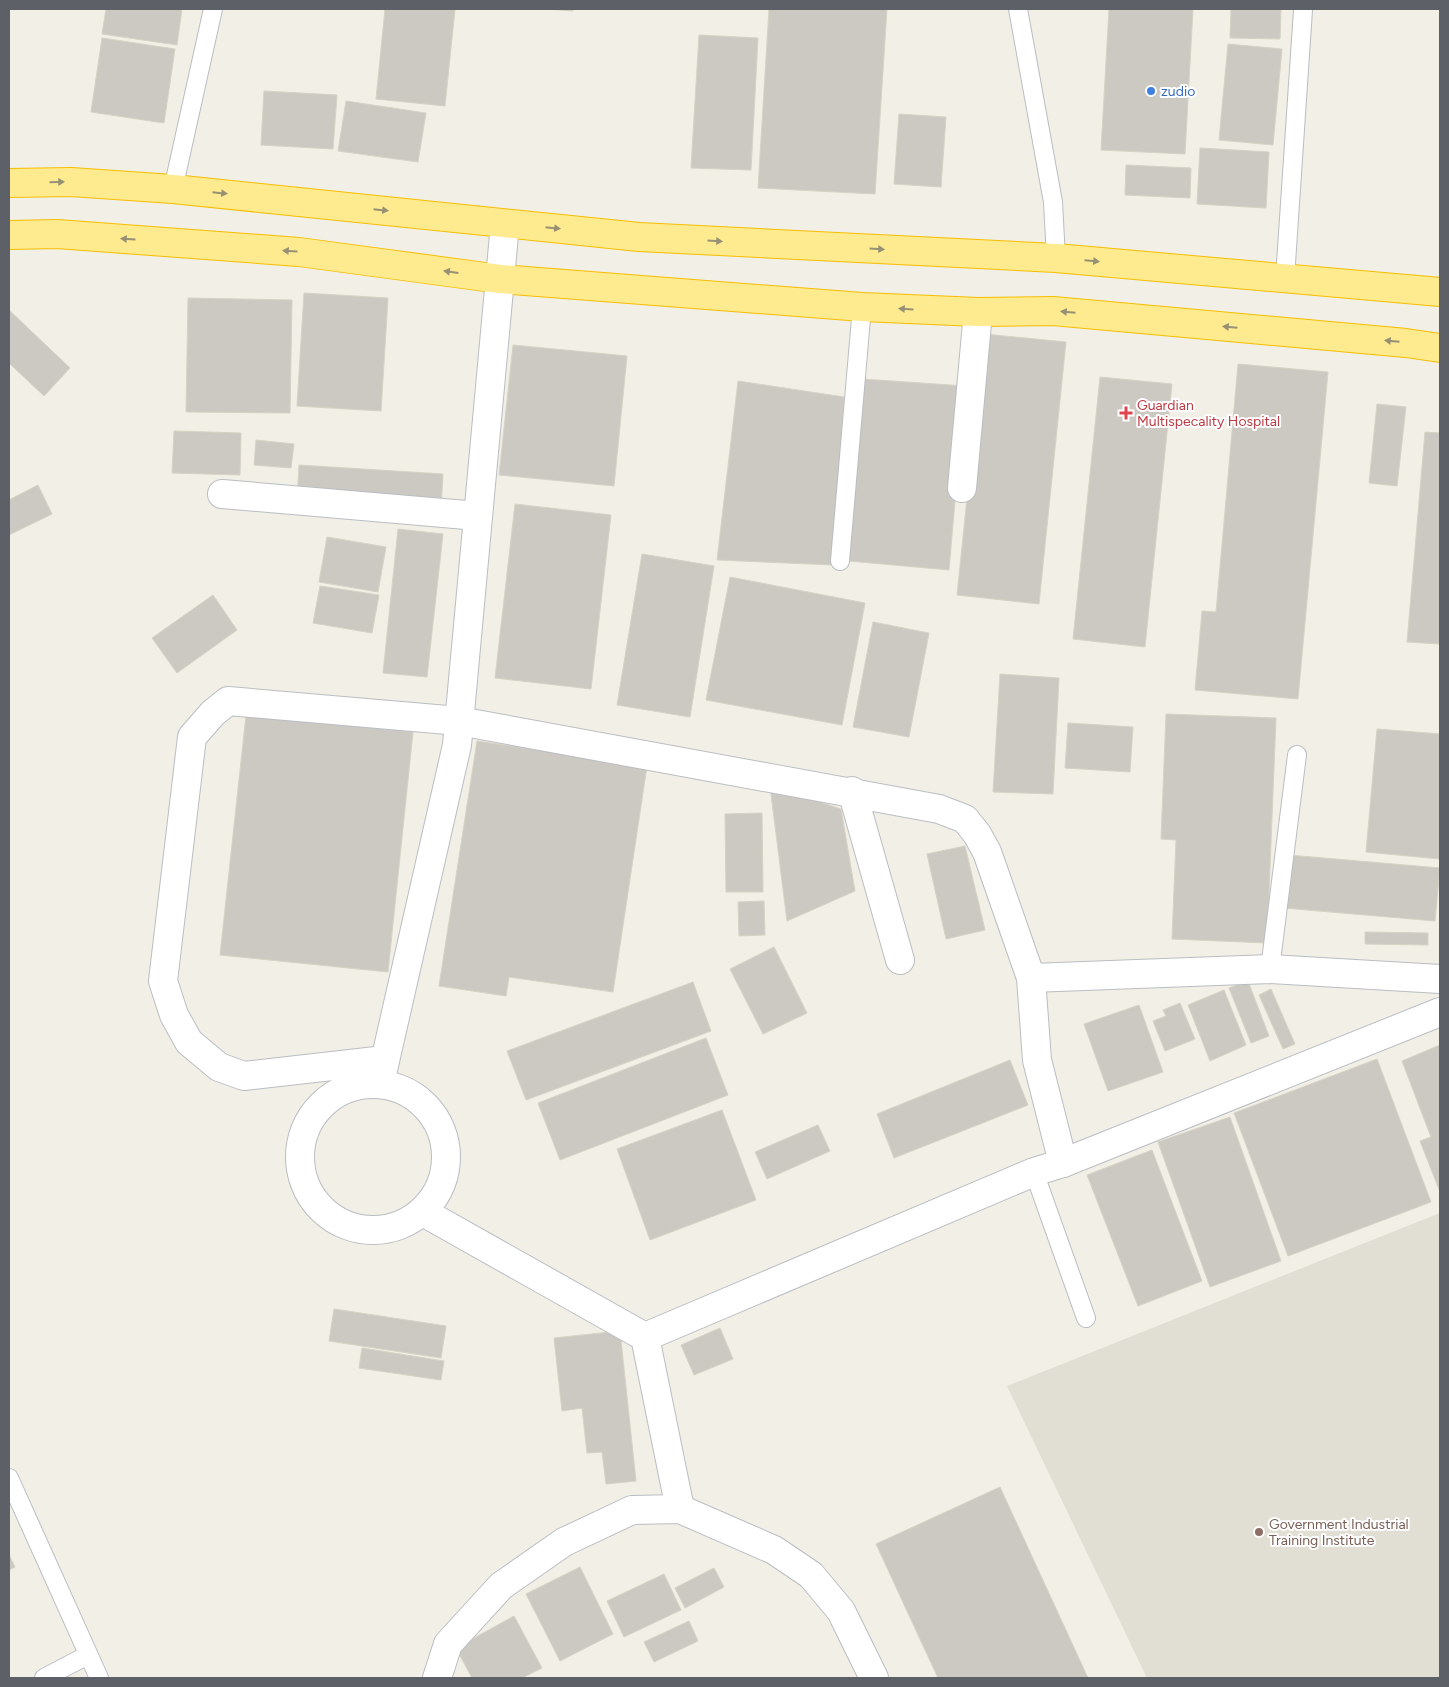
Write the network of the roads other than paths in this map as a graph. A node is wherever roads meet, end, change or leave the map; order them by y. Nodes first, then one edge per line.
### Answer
1 (213, 9) edge
2 (1018, 9) edge
3 (1303, 10) dead end
4 (9, 183) edge
5 (173, 189) junction
6 (505, 224) junction
7 (9, 235) edge
8 (1056, 258) junction
9 (1285, 278) junction
10 (500, 279) junction
11 (1440, 292) edge
12 (862, 307) junction
13 (978, 312) junction
14 (1440, 348) edge
15 (962, 488) dead end
16 (222, 494) dead end
17 (478, 516) junction
18 (840, 561) dead end
19 (459, 721) junction
20 (1297, 755) dead end
21 (852, 792) junction
22 (900, 960) dead end
23 (1270, 968) junction
24 (1031, 978) junction
25 (1440, 979) edge
26 (1440, 1012) edge
27 (382, 1071) junction
28 (1064, 1163) junction
29 (1034, 1172) junction
30 (423, 1212) junction
31 (1086, 1318) dead end
32 (645, 1337) junction
33 (9, 1478) edge
34 (680, 1509) junction
35 (88, 1655) junction
36 (44, 1678) edge
37 (99, 1678) edge
38 (437, 1678) edge
39 (874, 1678) edge

1 - 5 lane
2 - 8 lane
3 - 9 lane
4 -> 5 highway
5 -> 6 highway
6 -> 8 highway
6 - 10 street
10 -> 7 highway
8 -> 9 highway
9 - 11 highway
10 - 12 highway
10 - 17 street
13 -> 12 highway
12 - 18 lane
14 -> 13 highway
13 - 15 street
16 - 17 street
17 - 19 street
19 - 21 street
19 - 27 street
19 - 27 street
20 - 23 lane
21 - 22 street
21 - 24 street
23 - 24 street
23 - 25 street
24 - 28 street
26 - 28 street
27 - 30 street
27 - 30 street
28 - 29 street
29 - 31 lane
29 - 32 street
30 - 32 street
32 - 34 street
33 - 35 lane
34 - 38 street
34 - 39 street
35 - 36 lane
35 - 37 lane

